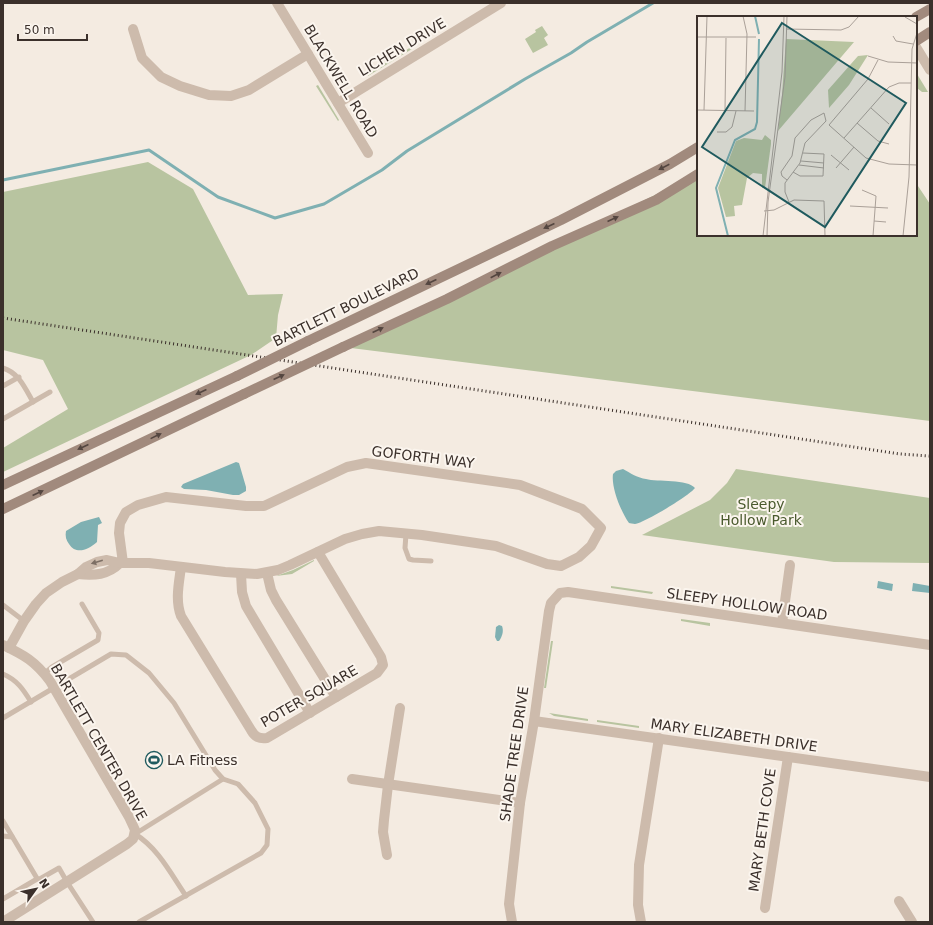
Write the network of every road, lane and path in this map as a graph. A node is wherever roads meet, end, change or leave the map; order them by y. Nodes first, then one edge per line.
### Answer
1 (277, 3) edge
2 (501, 3) edge
3 (930, 9) edge
4 (917, 16) edge
5 (134, 29) dead end
6 (930, 32) edge
7 (917, 40) edge
8 (917, 49) edge
9 (308, 54) junction
10 (930, 70) edge
11 (338, 103) junction
12 (697, 148) edge
13 (368, 152) dead end
14 (697, 175) edge
15 (3, 368) edge
16 (19, 378) junction
17 (3, 386) edge
18 (50, 392) dead end
19 (33, 402) junction
20 (3, 419) edge
21 (3, 485) edge
22 (3, 509) edge
23 (406, 534) junction
24 (318, 552) junction
25 (431, 561) dead end
26 (121, 563) junction
27 (790, 565) dead end
28 (181, 567) junction
29 (267, 572) junction
30 (240, 574) junction
31 (560, 593) joint
32 (82, 604) dead end
33 (3, 605) edge
34 (24, 621) junction
35 (782, 623) junction
36 (930, 645) edge
37 (6, 646) edge
38 (3, 674) edge
39 (44, 674) junction
40 (54, 688) junction
41 (336, 697) junction
42 (31, 702) junction
43 (400, 708) dead end
44 (310, 713) junction
45 (3, 718) edge
46 (534, 721) junction
47 (658, 738) junction
48 (788, 757) junction
49 (930, 777) edge
50 (223, 779) junction
51 (352, 780) dead end
52 (388, 785) junction
53 (520, 803) junction
54 (3, 821) edge
55 (136, 834) junction
56 (3, 836) edge
57 (12, 837) junction
58 (387, 855) dead end
59 (37, 879) junction
60 (67, 882) junction
61 (186, 896) junction
62 (3, 899) edge
63 (899, 901) dead end
64 (765, 908) dead end
65 (3, 922) edge
66 (93, 922) edge
67 (139, 922) edge
68 (512, 922) edge
69 (641, 922) edge
70 (912, 922) edge

1 - 9 street, BLACKWELL ROAD
2 - 11 street, LICHEN DRIVE
3 - 4 main road
5 - 9 street
6 - 7 main road
8 - 10 street
9 - 11 street, BLACKWELL ROAD
11 - 13 street, BLACKWELL ROAD
12 -> 21 main road, BARTLETT BOULEVARD, bridge
22 -> 14 main road, bridge
15 - 16 lane
16 - 17 lane
16 - 19 lane
18 - 19 lane
19 - 20 lane
23 - 24 street
23 - 25 lane
23 - 26 street, GOFORTH WAY
24 - 29 street
24 - 41 street, POTER SQUARE
26 - 28 street
26 - 34 street
27 - 35 street
28 - 30 street
28 - 44 street, POTER SQUARE
29 - 30 street
29 - 41 street
30 - 44 street
31 - 35 street, SLEEPY HOLLOW ROAD
31 - 46 street, SHADE TREE DRIVE
32 - 39 lane
33 - 34 lane
34 - 37 street
35 - 36 street, SLEEPY HOLLOW ROAD
37 - 39 street, BARTLETT CENTER DRIVE
38 - 42 lane
39 - 40 street, BARTLETT CENTER DRIVE
40 - 42 lane
40 - 50 lane
40 - 55 street, BARTLETT CENTER DRIVE
41 - 44 street, POTER SQUARE
42 - 45 lane
43 - 52 street
46 - 47 street, MARY ELIZABETH DRIVE
46 - 53 street, SHADE TREE DRIVE
47 - 48 street, MARY ELIZABETH DRIVE
47 - 69 street
48 - 49 street, MARY ELIZABETH DRIVE
48 - 64 street, MARY BETH COVE
50 - 55 lane
50 - 61 lane
51 - 52 street
52 - 53 street
52 - 58 street
53 - 68 street, SHADE TREE DRIVE
54 - 57 lane
55 - 60 street, BARTLETT CENTER DRIVE
55 - 61 lane
56 - 57 lane
57 - 59 lane
59 - 60 lane
59 - 62 lane
60 - 65 street, BARTLETT CENTER DRIVE
60 - 66 lane
61 - 67 lane
63 - 70 street

